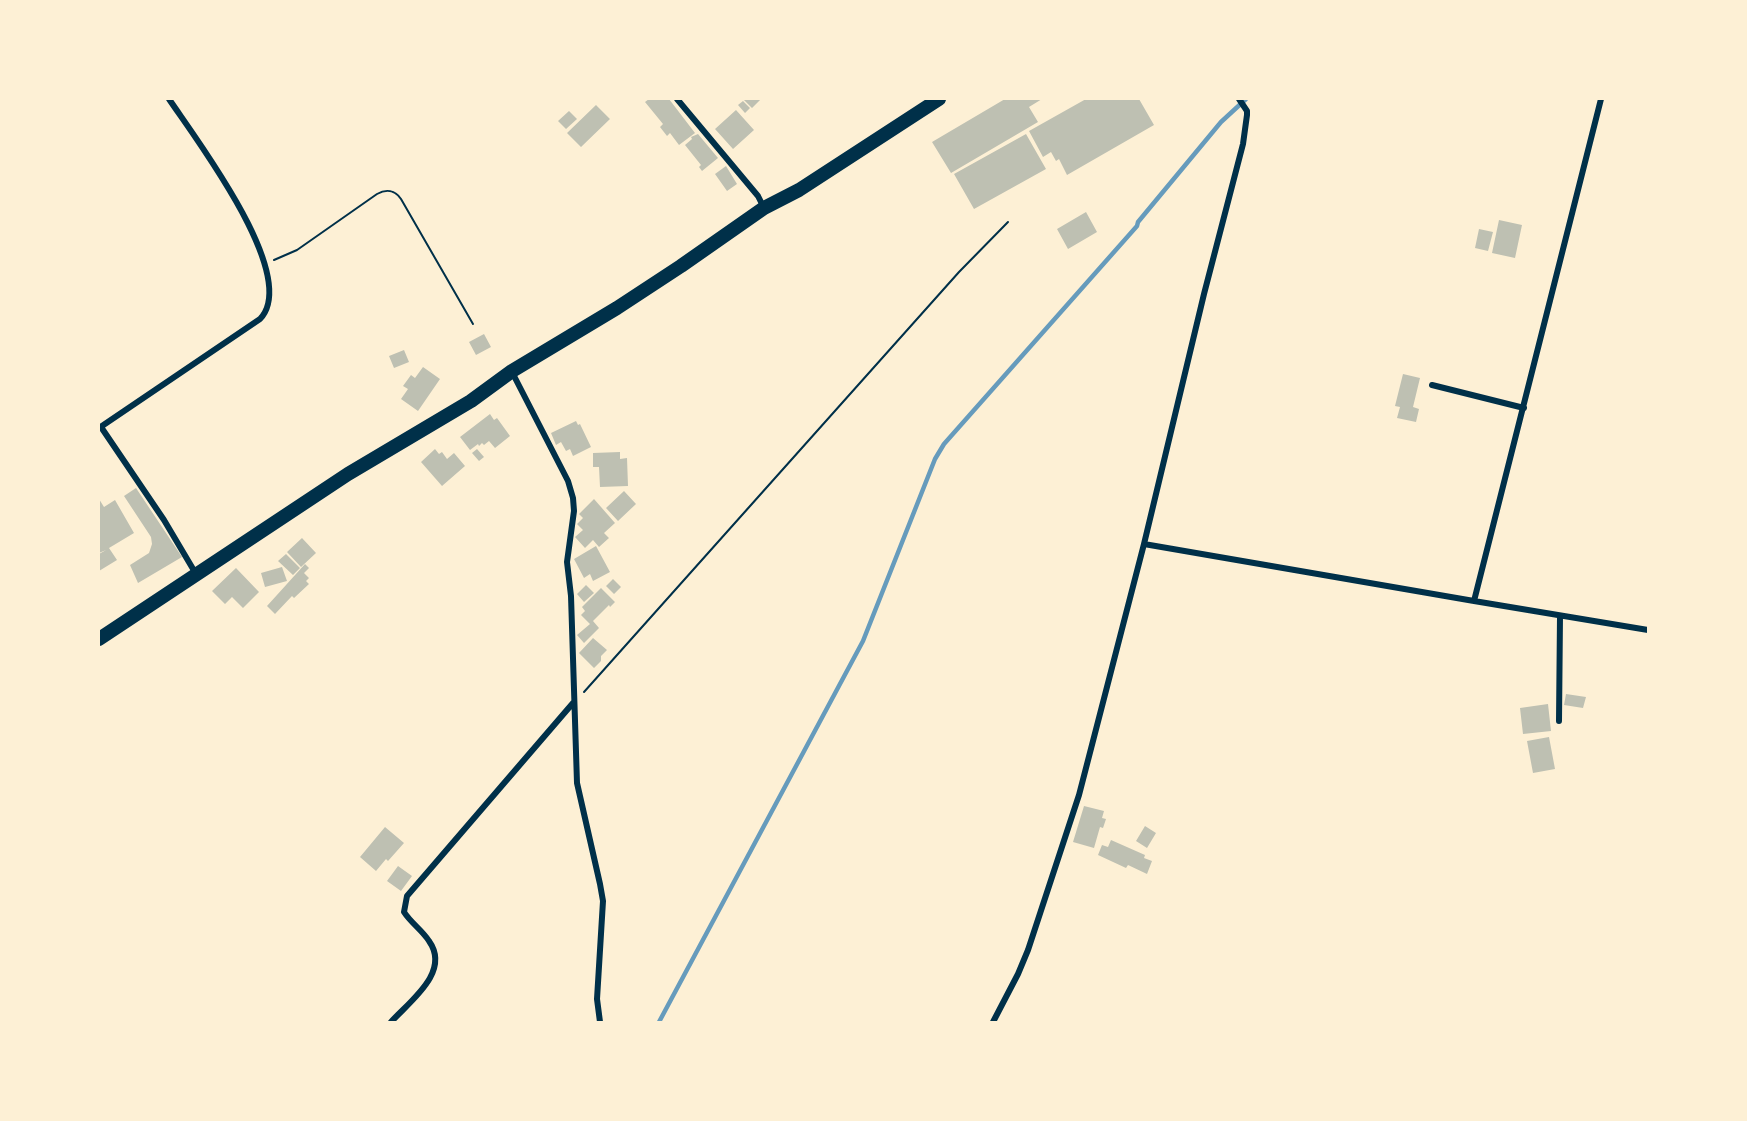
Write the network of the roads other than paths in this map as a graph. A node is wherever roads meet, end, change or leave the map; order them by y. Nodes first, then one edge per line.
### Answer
1 (169, 99) edge
2 (677, 99) edge
3 (939, 99) edge
4 (1239, 99) edge
5 (1601, 99) edge
6 (764, 208) junction
7 (512, 371) junction
8 (1432, 385) dead end
9 (1524, 408) junction
10 (100, 428) edge
11 (1144, 544) junction
12 (196, 574) junction
13 (1474, 602) junction
14 (1560, 616) junction
15 (1648, 630) edge
16 (99, 639) edge
17 (574, 703) junction
18 (1559, 721) dead end
19 (391, 1022) edge
20 (600, 1022) edge
21 (993, 1022) edge

1 - 10 street
2 - 6 street
3 - 6 highway
4 - 11 street
5 - 9 street
6 - 7 highway
7 - 12 highway
7 - 17 street
8 - 9 street
9 - 13 street
10 - 12 street
11 - 13 street
11 - 21 street
12 - 16 highway
13 - 14 street
14 - 15 street
14 - 18 street
17 - 19 street
17 - 20 street

